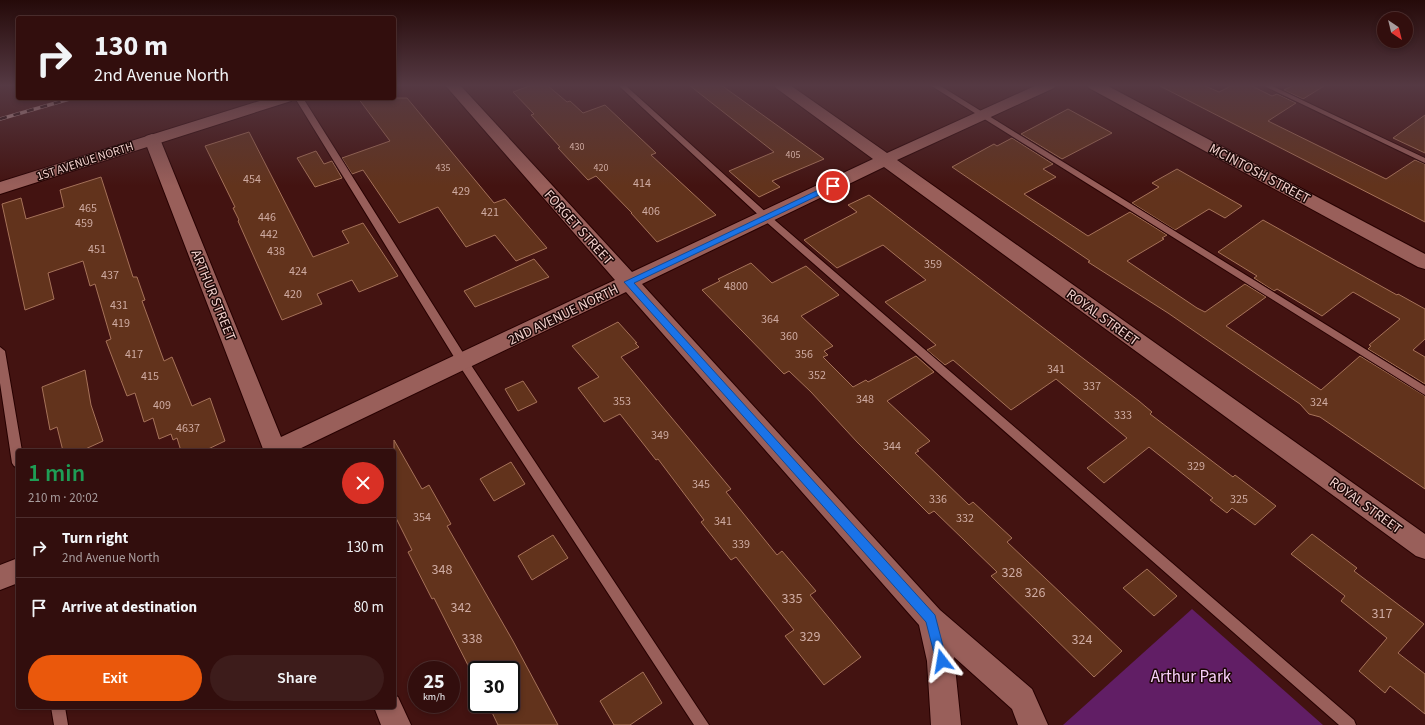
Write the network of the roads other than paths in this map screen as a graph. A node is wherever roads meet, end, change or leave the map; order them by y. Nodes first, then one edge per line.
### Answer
1 (217, 119) edge
2 (312, 119) edge
3 (482, 119) edge
4 (658, 119) edge
5 (828, 119) edge
6 (977, 119) edge
7 (988, 119) edge
8 (1158, 119) edge
9 (1336, 119) edge
10 (152, 139) junction
11 (885, 160) junction
12 (1425, 161) edge
13 (0, 188) edge
14 (768, 218) junction
15 (1425, 262) edge
16 (628, 282) junction
17 (0, 351) edge
18 (462, 362) junction
19 (1425, 390) edge
20 (273, 449) edge
21 (278, 449) edge
22 (16, 451) edge
23 (1425, 548) edge
24 (16, 571) edge
25 (0, 578) edge
26 (931, 619) junction
27 (58, 709) edge
28 (389, 709) edge
29 (61, 725) edge
30 (396, 725) edge
31 (702, 725) edge
32 (946, 725) edge
33 (1033, 725) edge
34 (1349, 725) edge

1 - 10 street, 1ST AVENUE NORTH
2 - 18 lane
3 - 16 street, FORGET STREET
4 - 14 lane
5 - 11 street, ROYAL STREET
6 - 11 street, 2ND AVENUE NORTH
7 - 19 lane
8 - 15 street, MCINTOSH STREET
9 - 12 lane
10 - 13 street, 1ST AVENUE NORTH
10 - 20 street, ARTHUR STREET
11 - 14 street, 2ND AVENUE NORTH
11 - 23 street, ROYAL STREET
14 - 16 street, 2ND AVENUE NORTH
14 - 34 lane
16 - 18 street, 2ND AVENUE NORTH
16 - 26 street, FORGET STREET
17 - 22 lane
18 - 21 street, 2ND AVENUE NORTH
18 - 31 lane
24 - 25 street
26 - 32 street, FORGET STREET
26 - 33 street, FORGET STREET
27 - 29 lane
28 - 30 street

